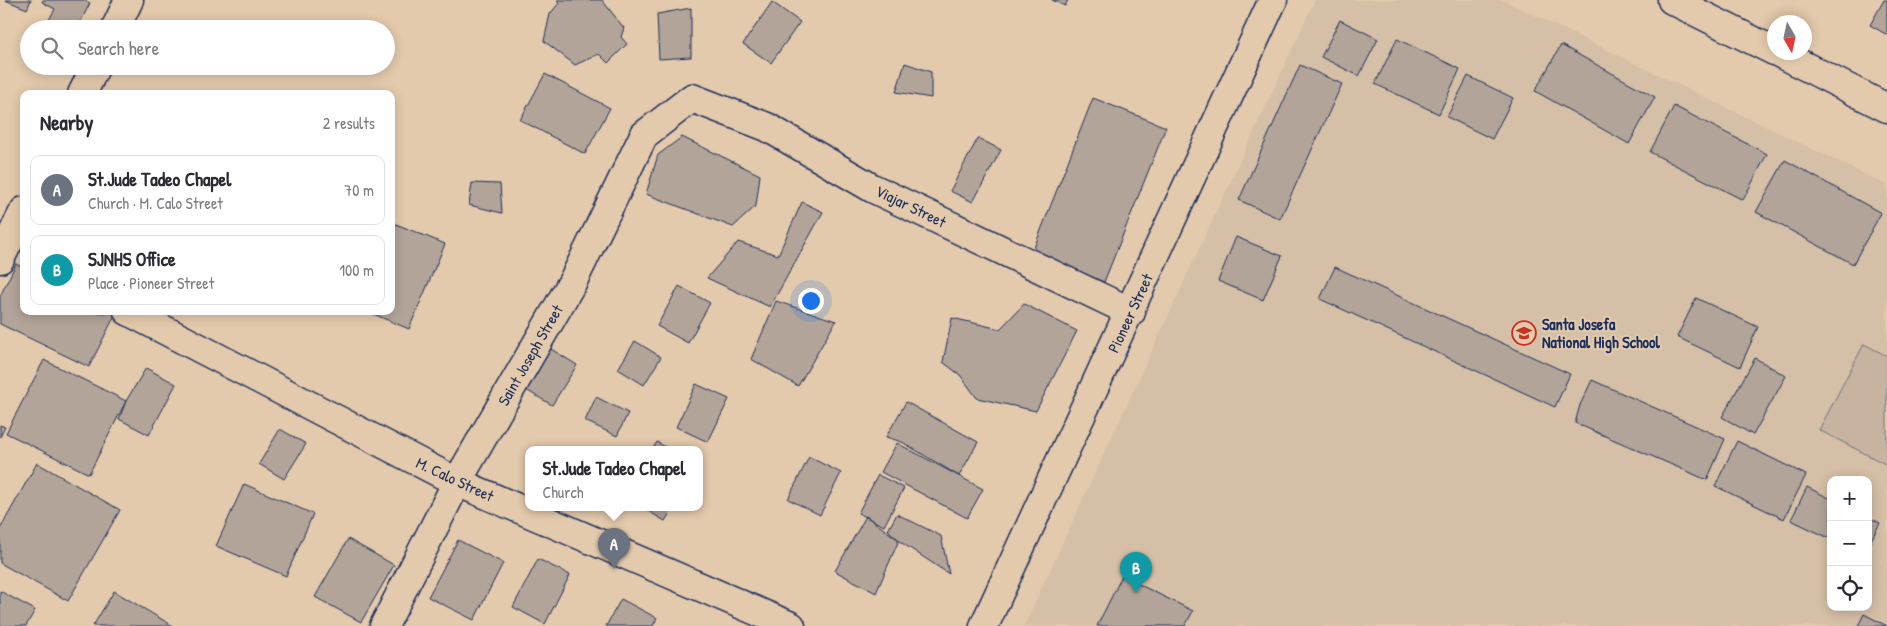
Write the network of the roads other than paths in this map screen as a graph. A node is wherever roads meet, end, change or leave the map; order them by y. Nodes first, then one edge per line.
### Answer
1 (129, 0) edge
2 (1273, 0) edge
3 (1672, 0) edge
4 (119, 20) edge
5 (1767, 48) edge
6 (1792, 60) edge
7 (92, 75) edge
8 (84, 90) edge
9 (692, 98) joint
10 (1887, 108) edge
11 (20, 221) edge
12 (7, 252) edge
13 (1131, 312) junction
14 (136, 315) edge
15 (456, 482) junction
16 (384, 626) edge
17 (791, 626) edge
18 (984, 626) edge

1 - 4 street
2 - 13 street, Pioneer Street
3 - 5 street
6 - 10 street
7 - 8 street
9 - 13 street, Viajar Street
9 - 15 street, Saint Joseph Street
11 - 12 street
13 - 18 street, Pioneer Street
14 - 15 street, M. Calo Street
15 - 16 street, Saint Joseph Street
15 - 17 street, M. Calo Street

